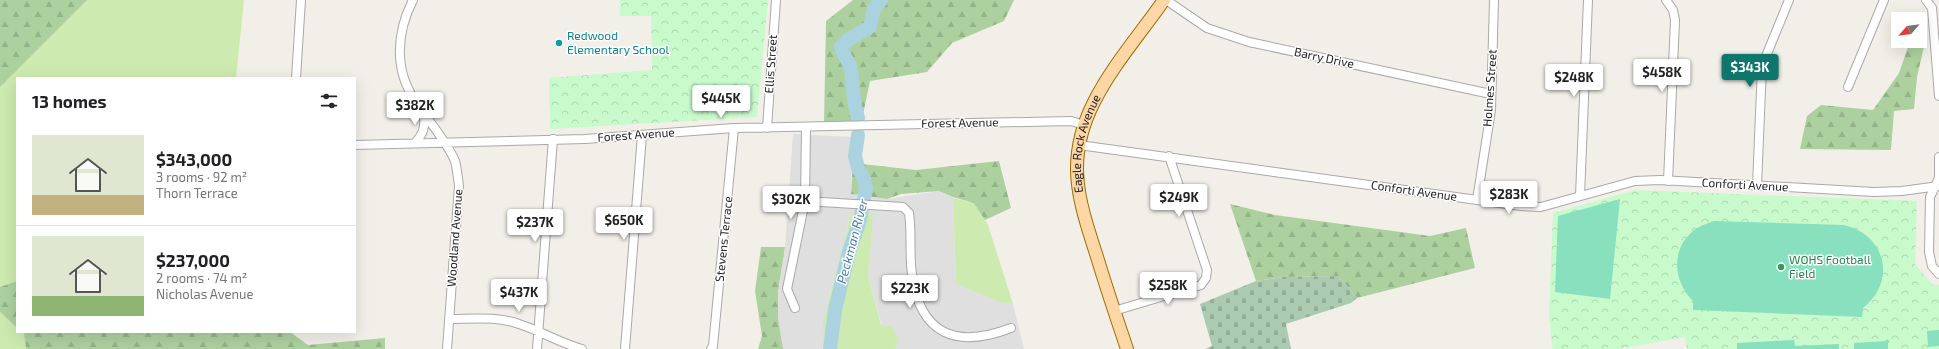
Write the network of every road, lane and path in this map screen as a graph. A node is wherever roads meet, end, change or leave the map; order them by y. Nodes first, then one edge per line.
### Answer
1 (301, 0) edge
2 (412, 0) edge
3 (776, 0) edge
4 (1165, 0) edge
5 (1494, 0) edge
6 (1588, 0) edge
7 (1666, 0) edge
8 (1789, 0) edge
9 (1884, 0) edge
10 (1926, 0) edge
11 (296, 77) edge
12 (1848, 87) dead end
13 (1491, 94) junction
14 (1939, 96) edge
15 (424, 113) junction
16 (1084, 125) junction
17 (806, 127) junction
18 (734, 128) junction
19 (767, 128) junction
20 (642, 135) junction
21 (553, 139) junction
22 (444, 142) junction
23 (415, 143) junction
24 (1079, 144) junction
25 (356, 145) edge
26 (1169, 156) junction
27 (1939, 157) edge
28 (1668, 181) junction
29 (1757, 186) junction
30 (1937, 186) edge
31 (1580, 196) junction
32 (1477, 200) junction
33 (805, 201) junction
34 (1939, 274) edge
35 (795, 308) dead end
36 (1114, 311) junction
37 (449, 319) junction
38 (1011, 328) dead end
39 (538, 332) junction
40 (447, 349) edge
41 (536, 349) edge
42 (582, 349) edge
43 (625, 349) edge
44 (711, 349) edge
45 (1127, 349) edge

1 - 11 street
2 - 15 street, Woodland Avenue
3 - 19 street, Ellis Street
4 - 13 street, Barry Drive
4 - 16 main road, Eagle Rock Avenue
5 - 13 street, Holmes Street
6 - 31 street
7 - 28 street
8 - 29 street
9 - 12 street
10 - 14 street
13 - 32 street, Holmes Street
15 - 22 street, Woodland Avenue
15 - 23 street
16 - 17 street, Forest Avenue
16 - 24 main road, Eagle Rock Avenue
17 - 19 street, Forest Avenue
17 - 33 street
18 - 19 street, Forest Avenue
18 - 20 street, Forest Avenue
18 - 44 street, Stevens Terrace
20 - 21 street, Forest Avenue
20 - 43 street
21 - 22 street, Forest Avenue
21 - 39 street
22 - 23 street, Forest Avenue
22 - 37 street, Woodland Avenue
23 - 25 street, Forest Avenue
24 - 26 street, Conforti Avenue
24 - 36 main road, Eagle Rock Avenue
26 - 32 street, Conforti Avenue
26 - 36 street
27 - 30 street
28 - 29 street, Conforti Avenue
28 - 31 street, Conforti Avenue
29 - 30 street, Conforti Avenue
30 - 34 street
31 - 32 street, Conforti Avenue
33 - 35 street
33 - 38 street
36 - 45 main road, Eagle Rock Avenue
37 - 39 street
37 - 40 street, Woodland Avenue
39 - 41 street
39 - 42 street

